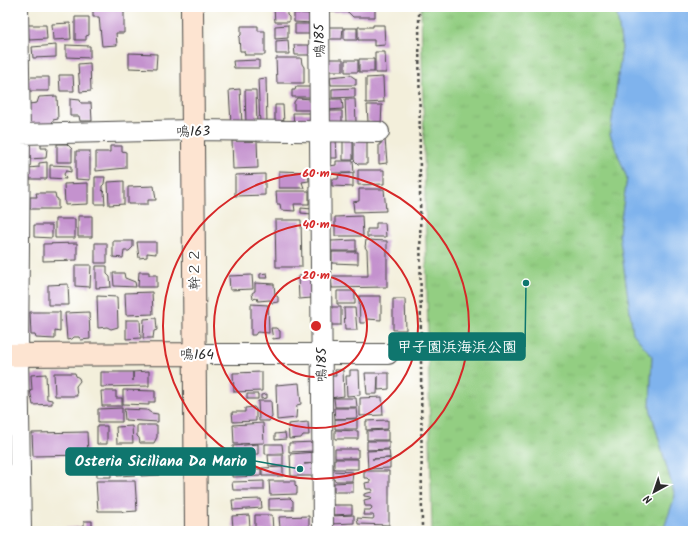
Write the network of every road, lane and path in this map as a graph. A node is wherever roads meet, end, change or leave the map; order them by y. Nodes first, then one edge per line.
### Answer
1 (18, 7) edge
2 (192, 7) edge
3 (319, 7) edge
4 (419, 7) edge
5 (192, 130) junction
6 (320, 131) junction
7 (379, 132) dead end
8 (14, 136) edge
9 (321, 353) junction
10 (195, 354) junction
11 (388, 354) dead end
12 (13, 355) edge
13 (21, 531) edge
14 (196, 531) edge
15 (323, 531) edge
16 (422, 531) edge

1 - 8 street
2 - 5 street, 幹２２
3 - 6 street, 鳴185
4 - 16 path
5 - 6 street, 鳴163
5 - 8 street, 鳴163
5 - 10 street, 幹２２
6 - 7 street, 鳴163
6 - 9 street, 鳴185
8 - 12 street
9 - 10 street, 鳴164
9 - 11 street, 鳴164
9 - 15 street, 鳴185
10 - 12 street, 鳴164
10 - 14 street, 幹２２
12 - 13 street

